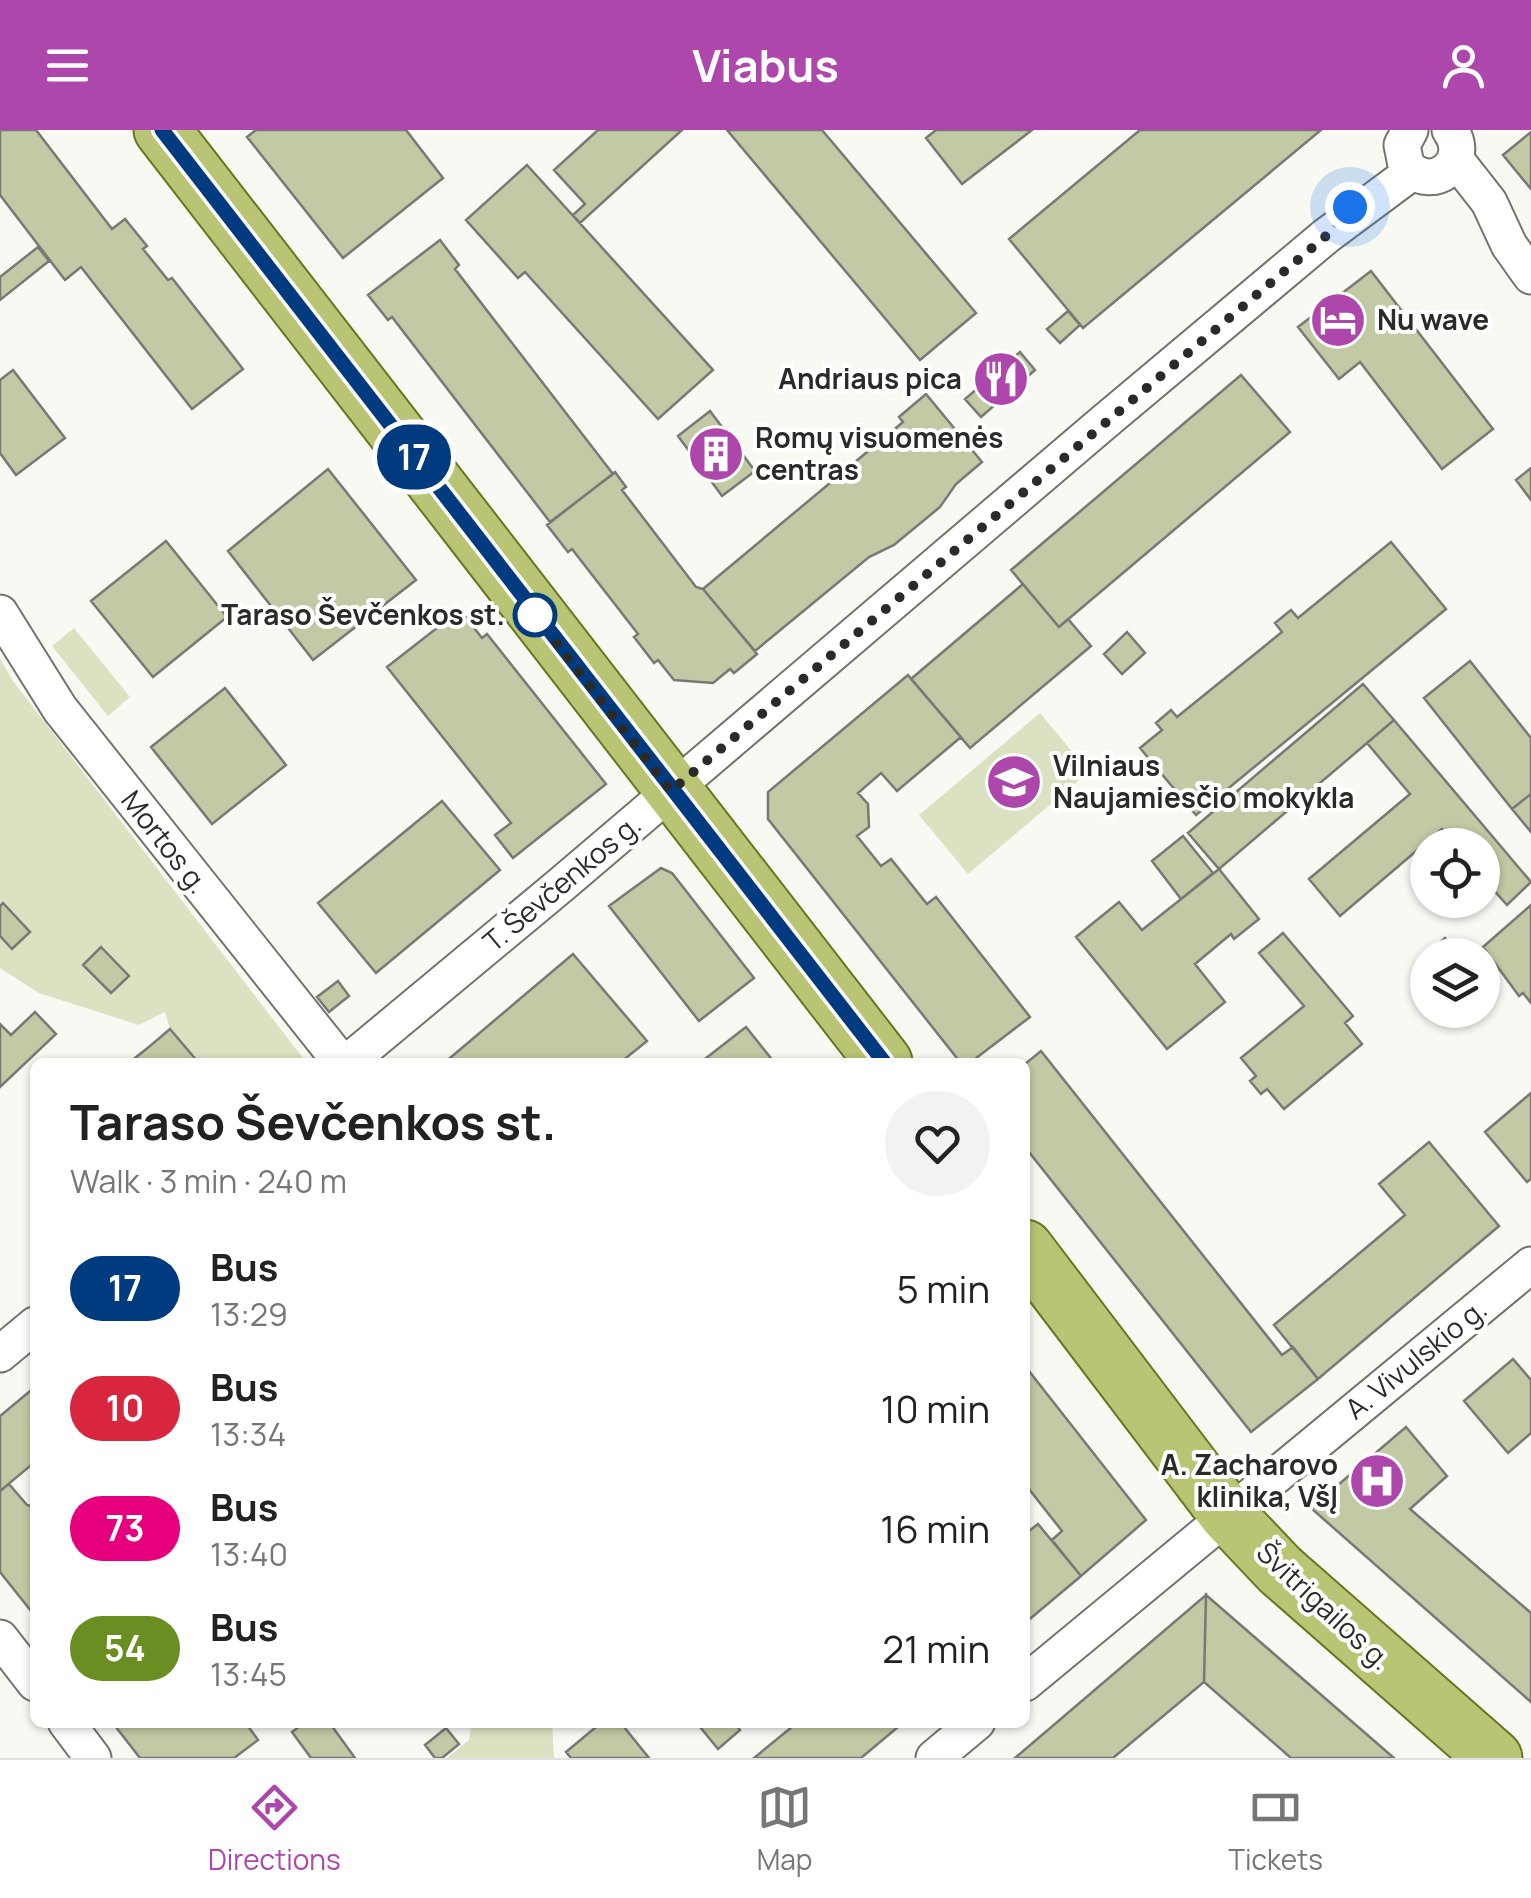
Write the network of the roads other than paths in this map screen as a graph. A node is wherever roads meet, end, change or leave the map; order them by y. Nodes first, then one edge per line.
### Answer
1 (162, 130) edge
2 (1430, 146) edge
3 (1531, 276) edge
4 (0, 613) edge
5 (671, 791) junction
6 (341, 1058) edge
7 (349, 1058) edge
8 (881, 1058) edge
9 (1030, 1255) edge
10 (1531, 1265) edge
11 (30, 1328) edge
12 (0, 1354) edge
13 (1227, 1514) junction
14 (0, 1638) edge
15 (30, 1677) edge
16 (1030, 1679) edge
17 (70, 1728) edge
18 (970, 1728) edge
19 (93, 1758) edge
20 (934, 1758) edge
21 (1494, 1758) edge

1 - 5 main road
2 - 3 street
2 - 5 street, T. Ševčenkos g.
4 - 6 street, Mortos g.
5 - 7 street, T. Ševčenkos g.
5 - 8 main road
9 - 13 main road, Švitrigailos g.
10 - 13 street, A. Vivulskio g.
11 - 12 street
13 - 16 street, A. Vivulskio g.
13 - 21 main road, Švitrigailos g.
14 - 15 street
17 - 19 street
18 - 20 street

